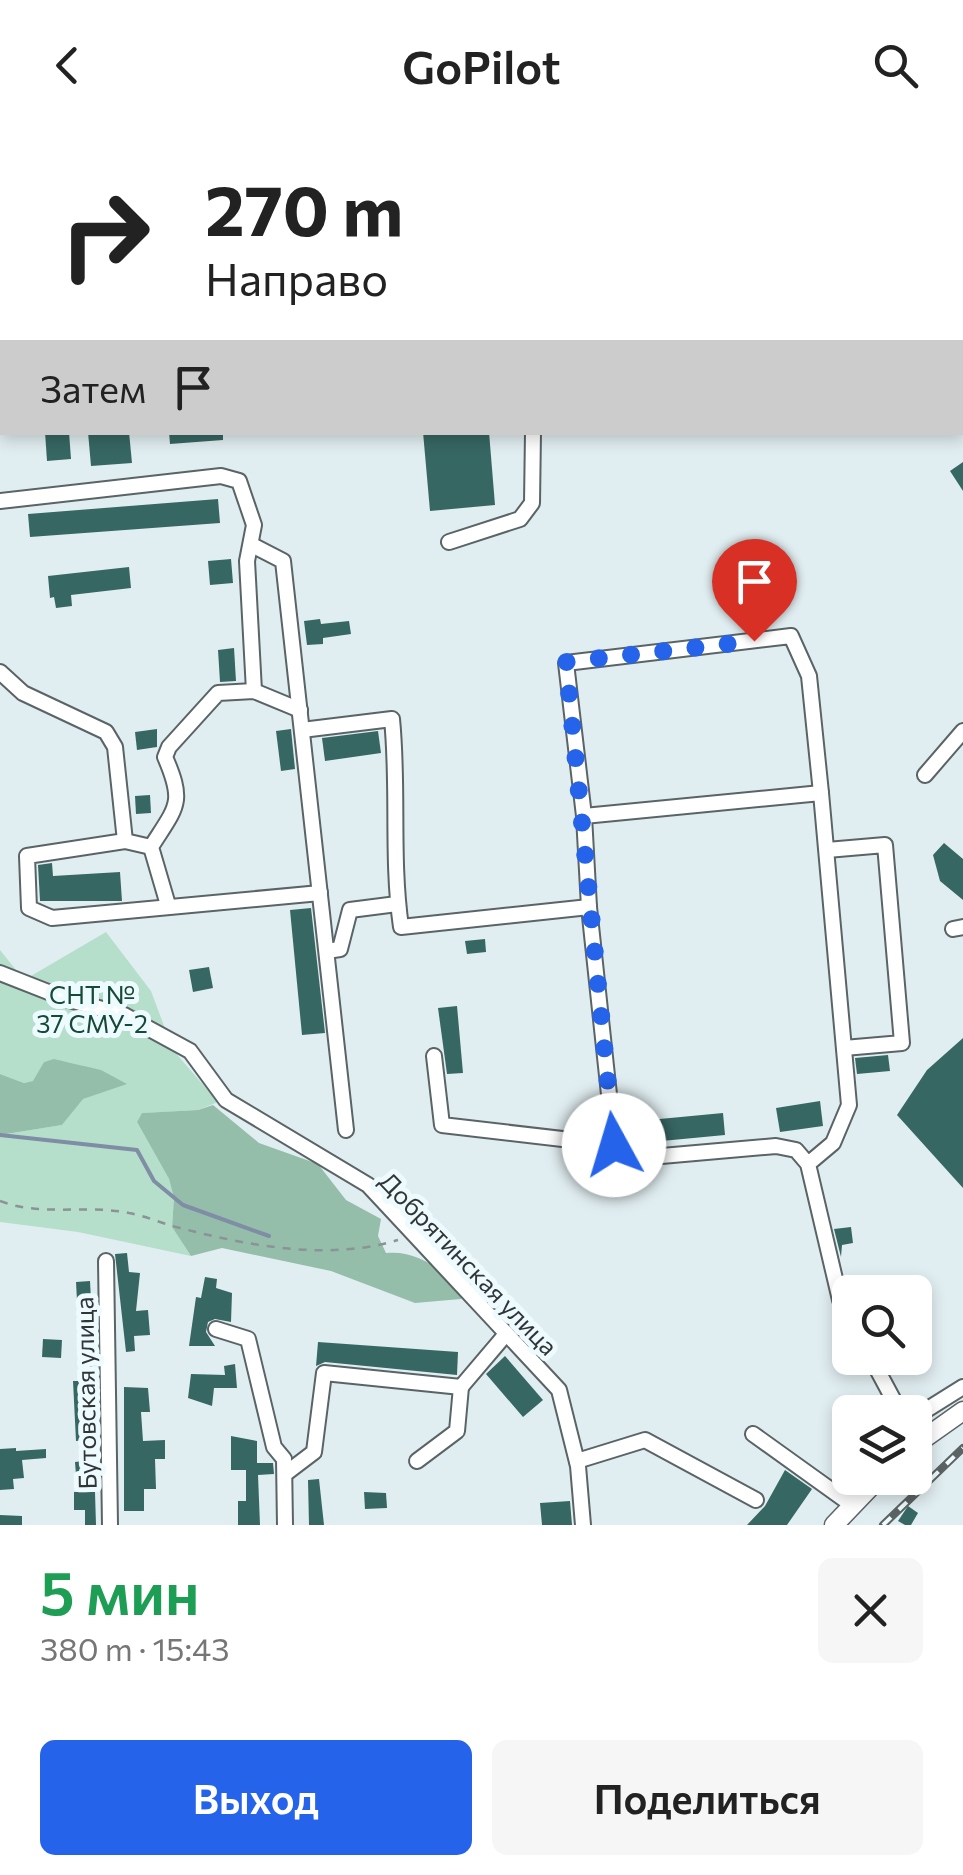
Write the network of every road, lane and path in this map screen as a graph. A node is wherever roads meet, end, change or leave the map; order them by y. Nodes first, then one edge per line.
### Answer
1 (533, 435) edge
2 (0, 500) edge
3 (448, 542) dead end
4 (252, 545) junction
5 (0, 672) edge
6 (254, 690) junction
7 (300, 710) junction
8 (302, 730) junction
9 (963, 731) edge
10 (925, 776) dead end
11 (821, 793) junction
12 (584, 816) junction
13 (125, 840) junction
14 (151, 846) junction
15 (827, 850) junction
16 (320, 893) junction
17 (398, 904) junction
18 (168, 905) junction
19 (588, 907) junction
20 (326, 950) junction
21 (0, 973) edge
22 (844, 1048) junction
23 (434, 1056) dead end
24 (346, 1130) dead end
25 (614, 1145) junction
26 (808, 1164) junction
27 (0, 1201) edge
28 (414, 1235) junction
29 (106, 1262) dead end
30 (834, 1275) edge
31 (216, 1329) dead end
32 (506, 1334) junction
33 (461, 1387) junction
34 (963, 1387) edge
35 (932, 1406) edge
36 (963, 1410) edge
37 (932, 1432) edge
38 (753, 1434) dead end
39 (418, 1461) dead end
40 (576, 1461) junction
41 (285, 1467) junction
42 (863, 1495) edge
43 (756, 1500) dead end
44 (852, 1506) junction
45 (110, 1525) edge
46 (285, 1525) edge
47 (583, 1525) edge
48 (834, 1525) edge

1 - 3 street
2 - 4 street
4 - 6 street
4 - 7 street
5 - 13 street
6 - 7 street
6 - 14 street
7 - 8 street
8 - 16 street
8 - 17 street
9 - 10 street
11 - 12 street
11 - 12 street
11 - 15 street
12 - 19 street
13 - 14 street
13 - 18 street
14 - 18 street
15 - 22 street
15 - 22 street
16 - 18 street
16 - 20 street
17 - 19 street
17 - 20 street
19 - 25 street
20 - 24 street
21 - 28 street, Добрятинская улица
22 - 26 street
23 - 25 street
25 - 26 street
26 - 30 street
27 - 28 path
28 - 32 street, Добрятинская улица
29 - 45 street, Бутовская улица
31 - 41 street
32 - 33 street
32 - 40 street, Добрятинская улица
33 - 39 street
33 - 41 street
34 - 35 street
36 - 37 main road
38 - 44 street
40 - 43 street
40 - 47 street, Добрятинская улица
41 - 46 street
42 - 44 main road
44 - 48 main road

